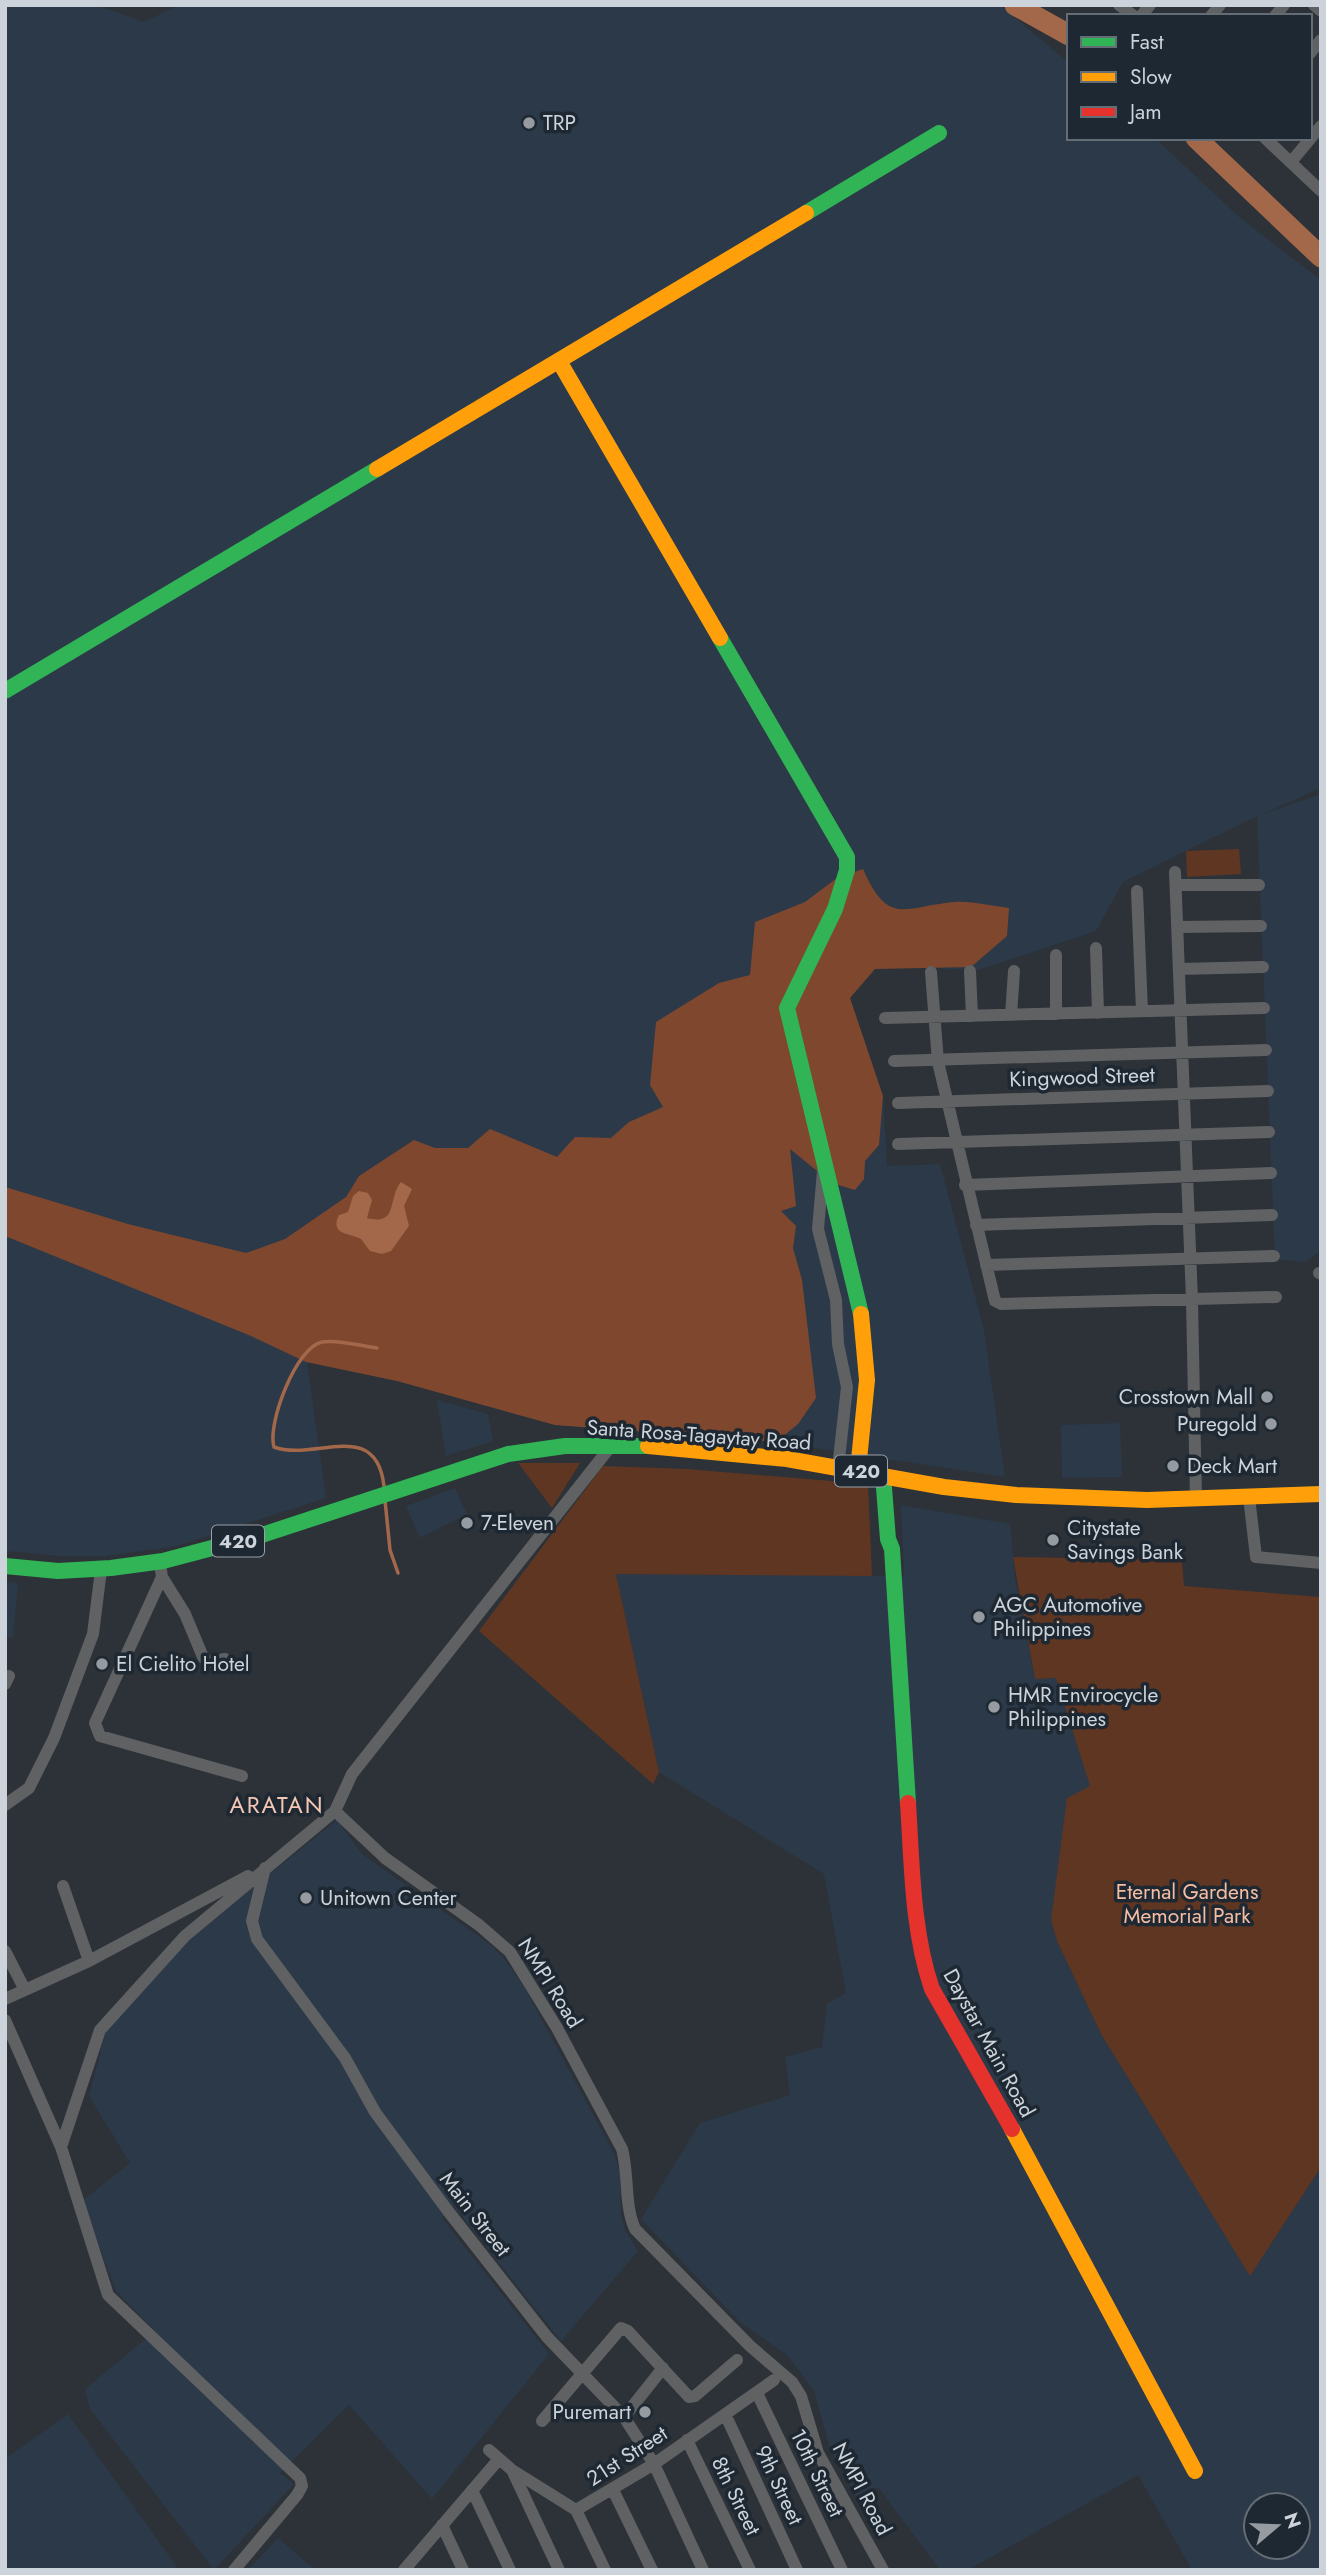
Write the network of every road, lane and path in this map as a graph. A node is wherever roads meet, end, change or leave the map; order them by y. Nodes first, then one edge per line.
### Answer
1 (1314, 5) edge
2 (1321, 11) edge
3 (939, 133) dead end
4 (1267, 140) edge
5 (1310, 140) edge
6 (1291, 162) junction
7 (1321, 191) edge
8 (559, 361) junction
9 (5, 691) edge
10 (1259, 885) dead end
11 (1138, 891) dead end
12 (1261, 926) dead end
13 (1178, 927) junction
14 (1096, 948) dead end
15 (1056, 955) dead end
16 (1262, 967) dead end
17 (1179, 969) junction
18 (970, 971) dead end
19 (1014, 971) dead end
20 (931, 972) dead end
21 (1264, 1008) dead end
22 (1181, 1010) junction
23 (1142, 1012) junction
24 (1098, 1013) junction
25 (1056, 1014) junction
26 (1011, 1015) junction
27 (972, 1016) junction
28 (886, 1018) dead end
29 (934, 1018) junction
30 (1266, 1050) dead end
31 (1182, 1052) junction
32 (894, 1061) dead end
33 (938, 1062) junction
34 (1268, 1091) dead end
35 (1184, 1093) junction
36 (949, 1101) junction
37 (898, 1103) dead end
38 (1269, 1132) dead end
39 (1186, 1134) junction
40 (957, 1143) junction
41 (898, 1144) dead end
42 (824, 1152) junction
43 (1271, 1173) dead end
44 (1187, 1176) junction
45 (965, 1185) junction
46 (1272, 1215) dead end
47 (1189, 1217) junction
48 (976, 1225) junction
49 (1274, 1256) dead end
50 (1191, 1258) junction
51 (986, 1265) junction
52 (1276, 1297) dead end
53 (1192, 1300) junction
54 (611, 1446) junction
55 (838, 1468) junction
56 (858, 1470) junction
57 (888, 1476) junction
58 (1321, 1494) edge
59 (1249, 1496) junction
60 (1196, 1500) junction
61 (1321, 1563) edge
62 (5, 1566) edge
63 (101, 1570) junction
64 (161, 1571) junction
65 (225, 1659) dead end
66 (242, 1776) dead end
67 (6, 1804) edge
68 (335, 1811) junction
69 (265, 1868) junction
70 (63, 1886) dead end
71 (5, 1951) edge
72 (89, 1961) junction
73 (25, 1990) junction
74 (5, 1999) edge
75 (5, 2020) edge
76 (61, 2147) junction
77 (737, 2360) dead end
78 (663, 2368) junction
79 (582, 2376) junction
80 (774, 2380) dead end
81 (757, 2393) junction
82 (624, 2417) junction
83 (726, 2417) junction
84 (542, 2421) dead end
85 (687, 2440) junction
86 (654, 2464) junction
87 (512, 2470) junction
88 (1195, 2471) dead end
89 (472, 2490) junction
90 (613, 2490) junction
91 (576, 2510) junction
92 (442, 2525) junction
93 (410, 2567) edge
94 (234, 2570) edge
95 (463, 2570) edge
96 (510, 2570) edge
97 (559, 2570) edge
98 (605, 2570) edge
99 (652, 2570) edge
100 (703, 2570) edge
101 (750, 2570) edge
102 (797, 2570) edge
103 (842, 2570) edge
104 (883, 2570) edge

1 - 2 street
3 - 8 street
4 - 6 street
5 - 6 street
6 - 7 street
8 - 9 street
8 - 42 street
10 - 13 street
11 - 23 street
12 - 13 street
13 - 17 street
14 - 24 street
15 - 25 street
16 - 17 street
17 - 22 street
18 - 27 street
19 - 26 street
20 - 29 street
21 - 22 street
22 - 23 street
22 - 31 street
23 - 24 street
24 - 25 street
25 - 26 street
26 - 27 street
27 - 29 street
28 - 29 street
29 - 33 street
30 - 31 street
31 - 33 street
31 - 35 street
32 - 33 street
33 - 36 street
34 - 35 street, Kingwood Street
35 - 36 street, Kingwood Street
35 - 39 street
36 - 37 street, Kingwood Street
36 - 40 street
38 - 39 street
39 - 40 street
39 - 44 street
40 - 41 street
40 - 45 street
42 - 55 street
42 - 56 street
43 - 44 street
44 - 45 street
44 - 47 street
45 - 48 street
46 - 47 street
47 - 48 street
47 - 50 street
48 - 51 street
49 - 50 street
50 - 51 street
50 - 53 street
51 - 53 street
52 - 53 street
53 - 60 street
54 - 55 street, Santa Rosa-Tagaytay Road / 420
54 - 64 street, Santa Rosa-Tagaytay Road / 420
54 - 68 street
55 - 56 street, Santa Rosa-Tagaytay Road / 420
56 - 57 street, Santa Rosa-Tagaytay Road / 420
57 - 60 street, Santa Rosa-Tagaytay Road / 420
57 - 88 street, Daystar Main Road
58 - 59 street, Santa Rosa-Tagaytay Road / 420
59 - 60 street, Santa Rosa-Tagaytay Road / 420
59 - 61 street
62 - 63 street, Santa Rosa-Tagaytay Road / 420
63 - 64 street, Santa Rosa-Tagaytay Road / 420
63 - 67 street
64 - 65 street
64 - 66 street
68 - 69 street
68 - 104 street, NMPI Road
69 - 72 street
69 - 76 street
69 - 79 street, Main Street
70 - 72 street
71 - 73 street
72 - 73 street
73 - 74 street
75 - 76 street
76 - 94 street
77 - 78 street
78 - 79 street
78 - 82 street
79 - 82 street, Main Street
79 - 84 street
80 - 81 street, 21st Street
81 - 83 street, 21st Street
81 - 103 street, 10th Street
82 - 86 street, Main Street
83 - 85 street, 21st Street
83 - 102 street, 9th Street
85 - 86 street, 21st Street
85 - 101 street, 8th Street
86 - 90 street, 21st Street
86 - 100 street, Main Street
87 - 89 street, 21st Street
87 - 91 street, 21st Street
87 - 97 street
89 - 92 street, 21st Street
89 - 96 street
90 - 91 street, 21st Street
90 - 99 street
91 - 98 street
92 - 93 street, 21st Street
92 - 95 street

